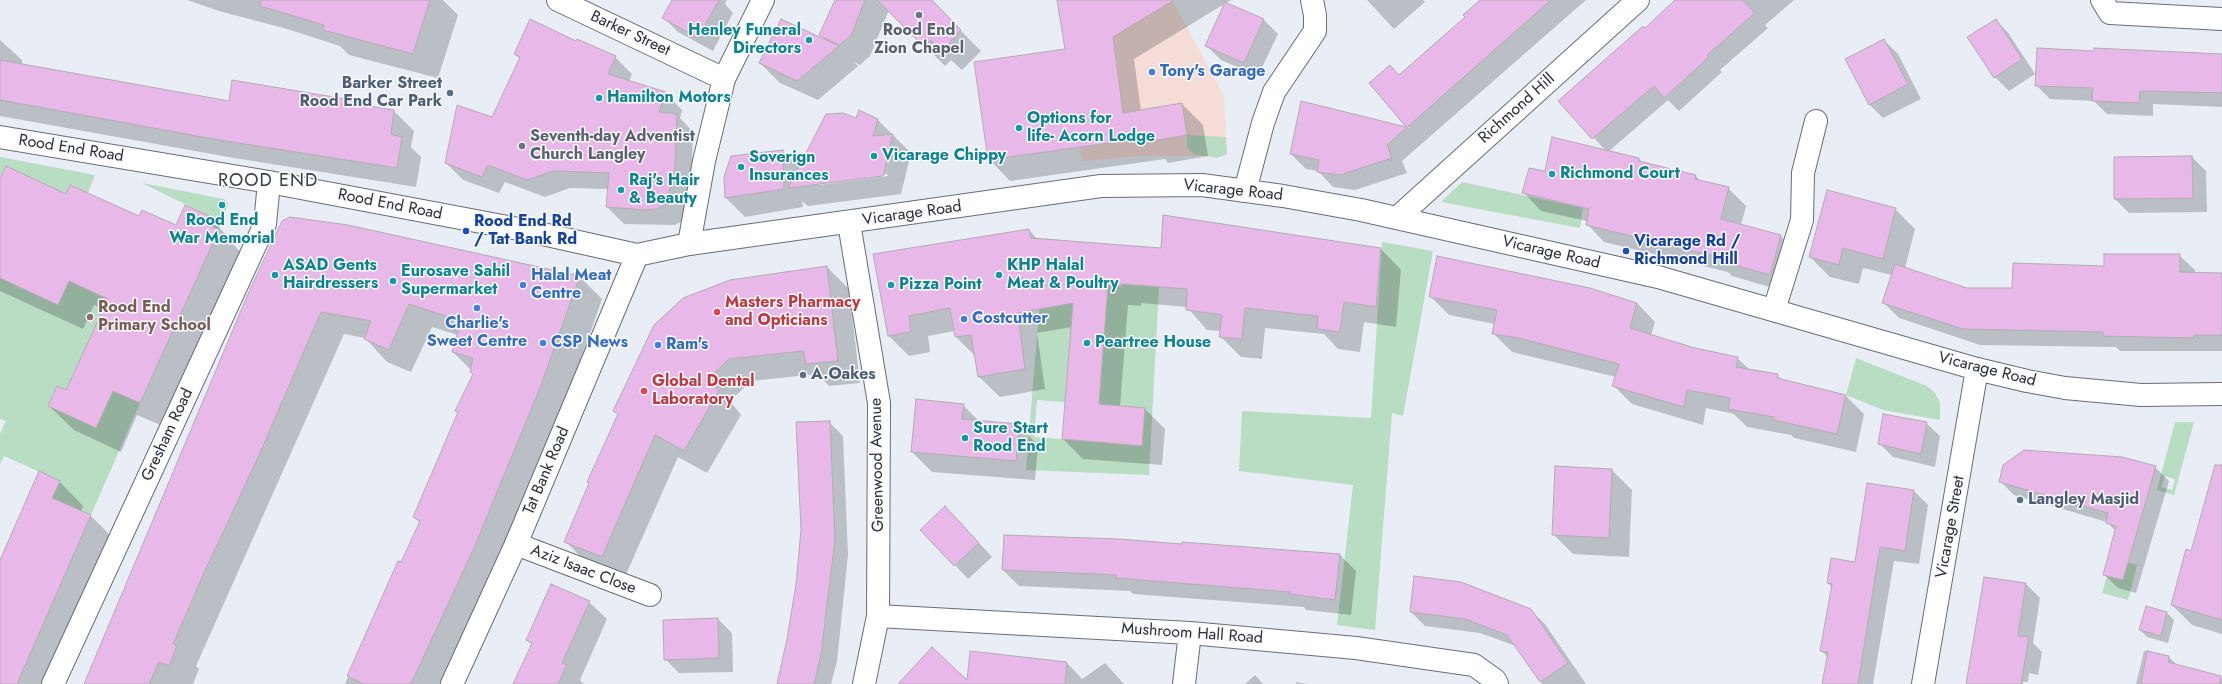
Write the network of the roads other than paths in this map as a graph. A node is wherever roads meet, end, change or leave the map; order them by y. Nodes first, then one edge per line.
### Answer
1 (558, 0) edge
2 (763, 0) edge
3 (1312, 0) edge
4 (1638, 0) edge
5 (2102, 0) edge
6 (2222, 19) edge
7 (724, 79) junction
8 (1816, 121) dead end
9 (0, 137) edge
10 (270, 182) junction
11 (1245, 191) junction
12 (1397, 218) junction
13 (850, 223) junction
14 (689, 244) junction
15 (637, 255) junction
16 (1774, 310) junction
17 (1977, 369) junction
18 (2217, 391) edge
19 (516, 544) junction
20 (650, 595) dead end
21 (878, 616) junction
22 (1190, 633) junction
23 (53, 684) edge
24 (452, 684) edge
25 (864, 684) edge
26 (1184, 684) edge
27 (1497, 684) edge
28 (1923, 684) edge

1 - 7 street, Barker Street
2 - 7 street
3 - 11 street
4 - 12 street, Richmond Hill
5 - 6 street
7 - 14 street
8 - 16 street
9 - 10 street, Rood End Road
10 - 15 street, Rood End Road
10 - 23 street, Gresham Road
11 - 12 street, Vicarage Road
11 - 13 street, Vicarage Road
12 - 16 street, Vicarage Road
13 - 14 street, Vicarage Road
13 - 21 street, Greenwood Avenue
14 - 15 street, Vicarage Road
15 - 19 street, Tat Bank Road
16 - 17 street, Vicarage Road
17 - 18 street, Vicarage Road
17 - 28 street, Vicarage Street
19 - 20 street, Aziz Isaac Close
19 - 24 street, Tat Bank Road
21 - 22 street, Mushroom Hall Road
21 - 25 street, Greenwood Avenue
22 - 26 street
22 - 27 street, Mushroom Hall Road

